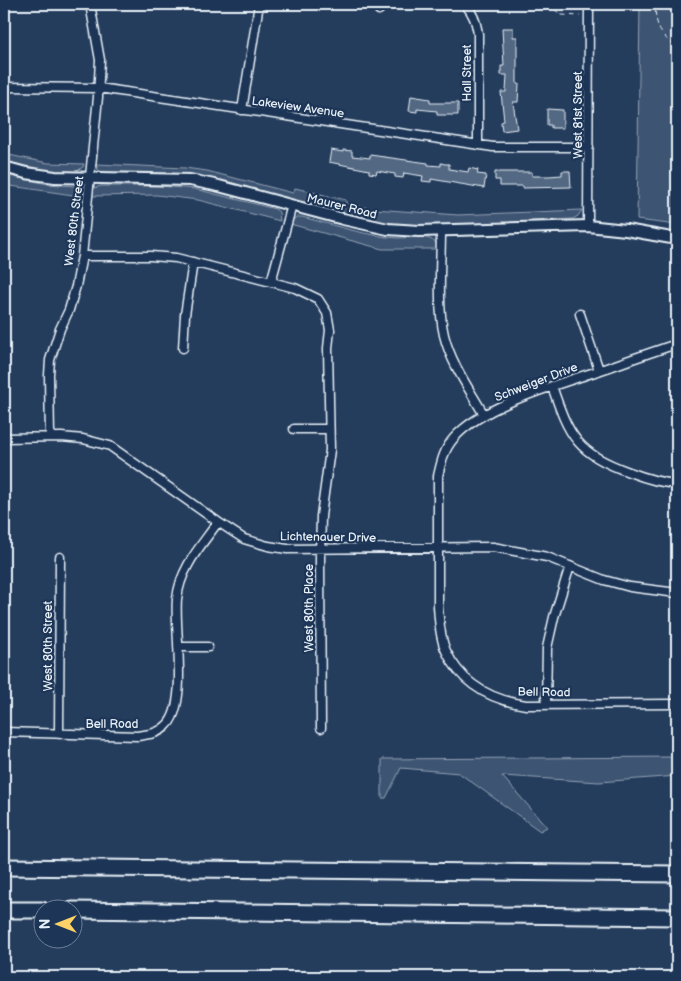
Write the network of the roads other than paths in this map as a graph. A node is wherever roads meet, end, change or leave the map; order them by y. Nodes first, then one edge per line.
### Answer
1 (90, 4) edge
2 (258, 4) edge
3 (465, 4) edge
4 (589, 4) edge
5 (4, 87) edge
6 (98, 88) junction
7 (242, 110) junction
8 (478, 145) junction
9 (589, 147) junction
10 (4, 167) edge
11 (90, 178) junction
12 (292, 206) junction
13 (588, 226) junction
14 (442, 231) junction
15 (677, 239) edge
16 (82, 256) junction
17 (193, 262) junction
18 (271, 282) junction
19 (580, 314) dead end
20 (677, 344) edge
21 (183, 348) dead end
22 (599, 370) junction
23 (552, 386) junction
24 (484, 415) junction
25 (329, 429) junction
26 (294, 430) dead end
27 (50, 437) junction
28 (4, 438) edge
29 (677, 484) edge
30 (218, 522) junction
31 (438, 548) junction
32 (320, 549) junction
33 (60, 557) dead end
34 (570, 566) junction
35 (677, 593) edge
36 (178, 647) junction
37 (208, 647) dead end
38 (677, 704) edge
39 (546, 705) junction
40 (321, 728) dead end
41 (4, 732) edge
42 (59, 734) junction
43 (4, 867) edge
44 (677, 874) edge
45 (4, 910) edge
46 (32, 910) edge
47 (82, 910) edge
48 (677, 917) edge

1 - 6 street, West 80th Street
2 - 7 street
3 - 8 street, Hall Street
4 - 9 street, West 81st Street
5 - 6 street, Lakeview Avenue
6 - 7 street, Lakeview Avenue
6 - 11 street, West 80th Street
7 - 8 street, Lakeview Avenue
8 - 9 street, Lakeview Avenue
9 - 13 street, West 81st Street
10 - 11 street, Maurer Road
11 - 12 street, Maurer Road
11 - 16 street, West 80th Street
12 - 14 street, Maurer Road
12 - 18 street
13 - 14 street, Maurer Road
13 - 15 street, Maurer Road
14 - 24 street
16 - 17 street, West 80th Place
16 - 27 street, West 80th Street
17 - 18 street, West 80th Place
17 - 21 street
18 - 25 street, West 80th Place
19 - 22 street
20 - 22 street, Schweiger Drive
22 - 23 street, Schweiger Drive
23 - 24 street, Schweiger Drive
23 - 29 street
24 - 31 street, Schweiger Drive
25 - 26 street
25 - 32 street, West 80th Place
27 - 28 street, Lichtenauer Drive
27 - 30 street, Lichtenauer Drive
30 - 32 street, Lichtenauer Drive
30 - 36 street
31 - 32 street, Lichtenauer Drive
31 - 34 street, Lichtenauer Drive
31 - 39 street, Bell Road
32 - 40 street, West 80th Place
33 - 42 street, West 80th Street
34 - 35 street, Lichtenauer Drive
34 - 39 street
36 - 37 street
36 - 42 street, Bell Road
38 - 39 street, Bell Road
41 - 42 street, Bell Road
43 - 44 highway
45 - 46 highway
47 - 48 highway

